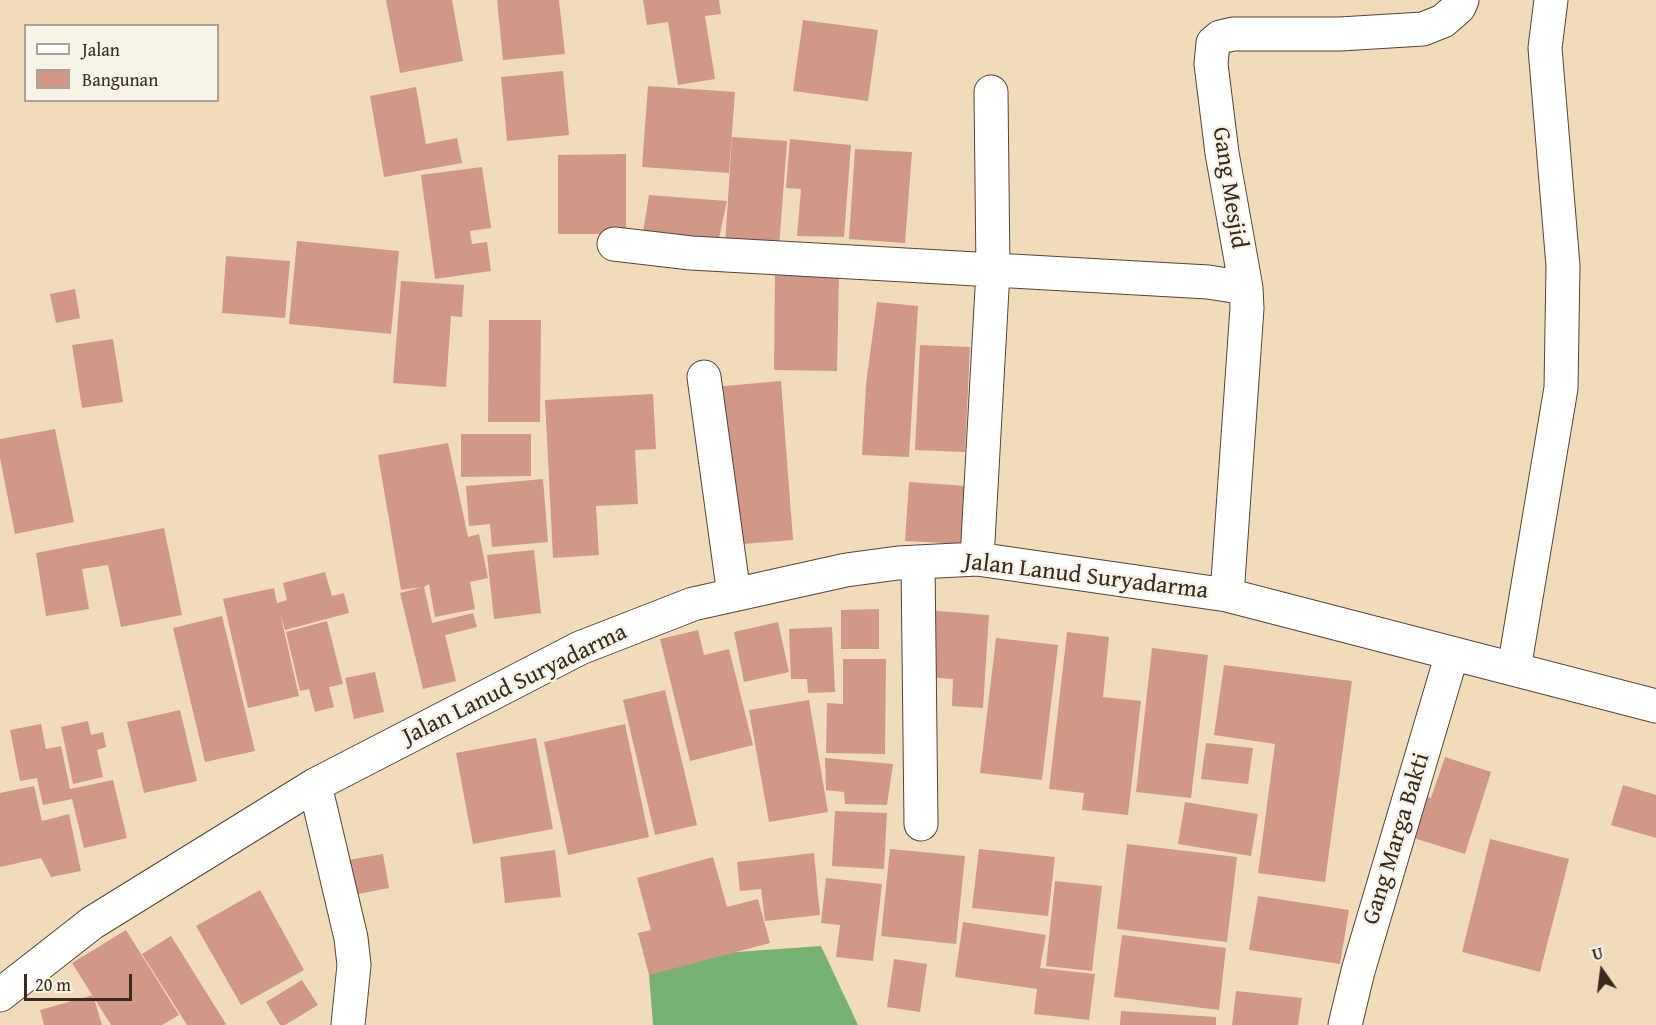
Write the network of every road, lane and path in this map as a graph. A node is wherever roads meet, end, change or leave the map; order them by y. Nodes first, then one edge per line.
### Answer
1 (1462, 0) edge
2 (1551, 0) edge
3 (991, 92) dead end
4 (614, 244) dead end
5 (993, 271) junction
6 (1246, 288) junction
7 (704, 377) dead end
8 (977, 559) junction
9 (918, 562) junction
10 (734, 595) junction
11 (1227, 595) junction
12 (1452, 654) junction
13 (1514, 669) junction
14 (1656, 706) edge
15 (315, 785) junction
16 (921, 824) dead end
17 (0, 995) edge
18 (348, 1025) edge
19 (1345, 1025) edge

1 - 6 street, Gang Mesjid
2 - 13 street
3 - 5 street
4 - 5 street
5 - 6 street
5 - 8 street
6 - 11 street, Gang Mesjid
7 - 10 street
8 - 9 street, Jalan Lanud Suryadarma
8 - 11 street, Jalan Lanud Suryadarma
9 - 10 street, Jalan Lanud Suryadarma
9 - 16 street
10 - 15 street, Jalan Lanud Suryadarma
11 - 12 street, Jalan Lanud Suryadarma
12 - 13 street, Jalan Lanud Suryadarma
12 - 19 street, Gang Marga Bakti
13 - 14 street, Jalan Lanud Suryadarma
15 - 17 street, Jalan Lanud Suryadarma
15 - 18 street

